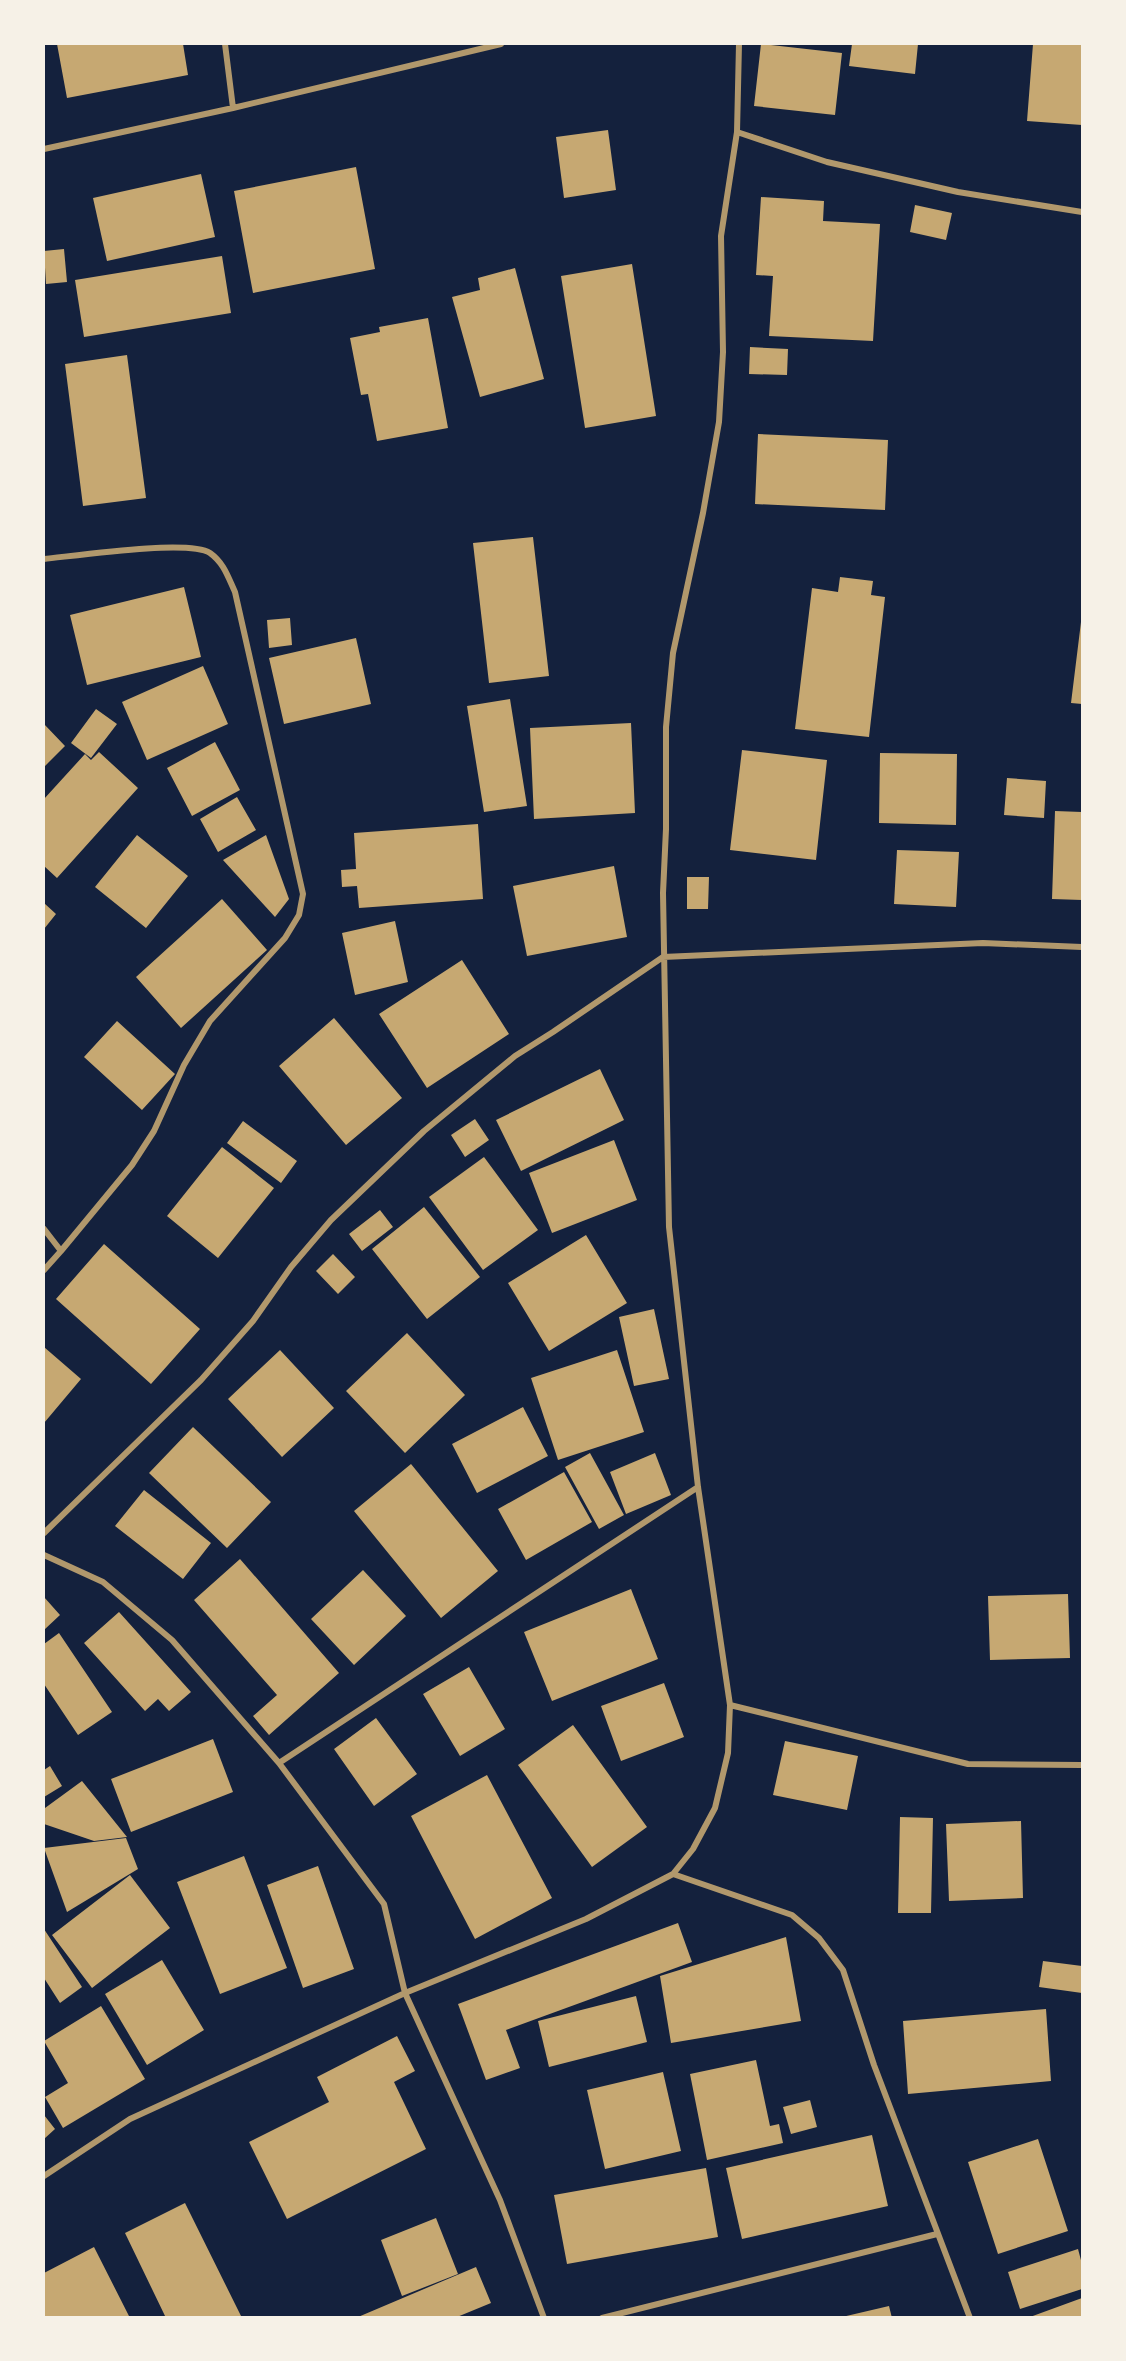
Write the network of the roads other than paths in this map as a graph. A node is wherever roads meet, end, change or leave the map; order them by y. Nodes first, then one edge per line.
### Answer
1 (225, 44) edge
2 (501, 44) edge
3 (739, 44) edge
4 (233, 108) junction
5 (737, 132) junction
6 (44, 149) edge
7 (1083, 212) edge
8 (44, 559) edge
9 (1083, 948) edge
10 (663, 957) junction
11 (44, 1229) edge
12 (61, 1251) junction
13 (44, 1270) edge
14 (698, 1487) junction
15 (44, 1533) edge
16 (44, 1555) edge
17 (730, 1705) junction
18 (279, 1764) junction
19 (1083, 1765) edge
20 (673, 1874) junction
21 (405, 1993) junction
22 (44, 2176) edge
23 (937, 2234) junction
24 (544, 2318) edge
25 (602, 2318) edge
26 (970, 2318) edge

1 - 4 street
2 - 4 street
3 - 5 street
4 - 6 street
5 - 7 street
5 - 10 street
8 - 12 street
9 - 10 street
10 - 14 street
10 - 15 street
11 - 12 street
12 - 13 street
14 - 17 street
14 - 18 street
16 - 18 street
17 - 19 street
17 - 20 street
18 - 21 street
20 - 21 street
20 - 23 street
21 - 22 street
21 - 24 street
23 - 25 street
23 - 26 street

